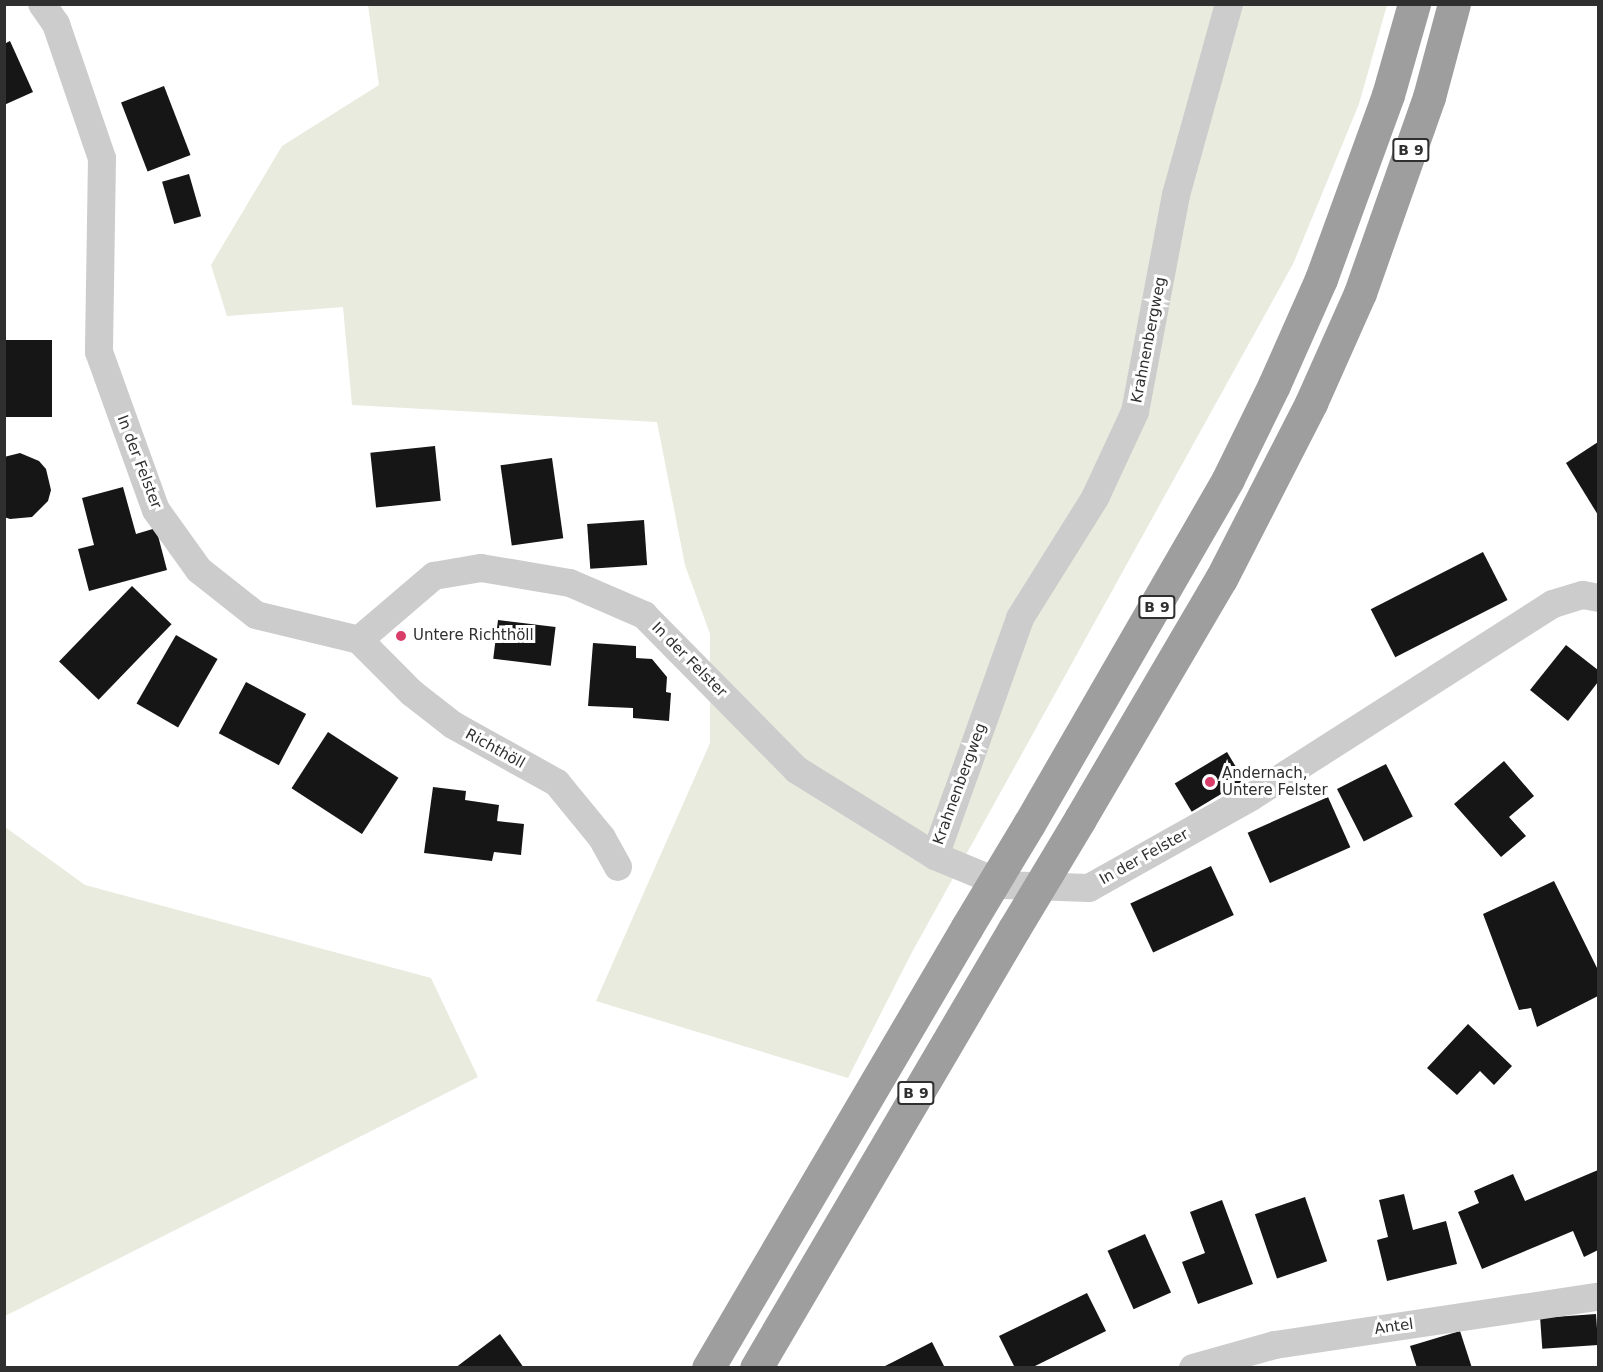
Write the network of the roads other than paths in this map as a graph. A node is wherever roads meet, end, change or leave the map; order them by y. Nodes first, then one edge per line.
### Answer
1 (42, 4) edge
2 (1229, 4) edge
3 (1414, 4) edge
4 (1454, 4) edge
5 (1591, 597) edge
6 (359, 640) junction
7 (935, 856) junction
8 (618, 867) dead end
9 (1599, 1297) edge
10 (708, 1368) edge
11 (756, 1368) edge
12 (1192, 1368) edge

1 - 6 street, In der Felster
2 - 7 street, Krahnenbergweg
3 - 10 highway, B 9, bridge
4 - 11 highway, B 9, bridge
5 - 7 street, In der Felster
6 - 7 street, In der Felster
6 - 8 street, Richthöll
9 - 12 street, Antel

